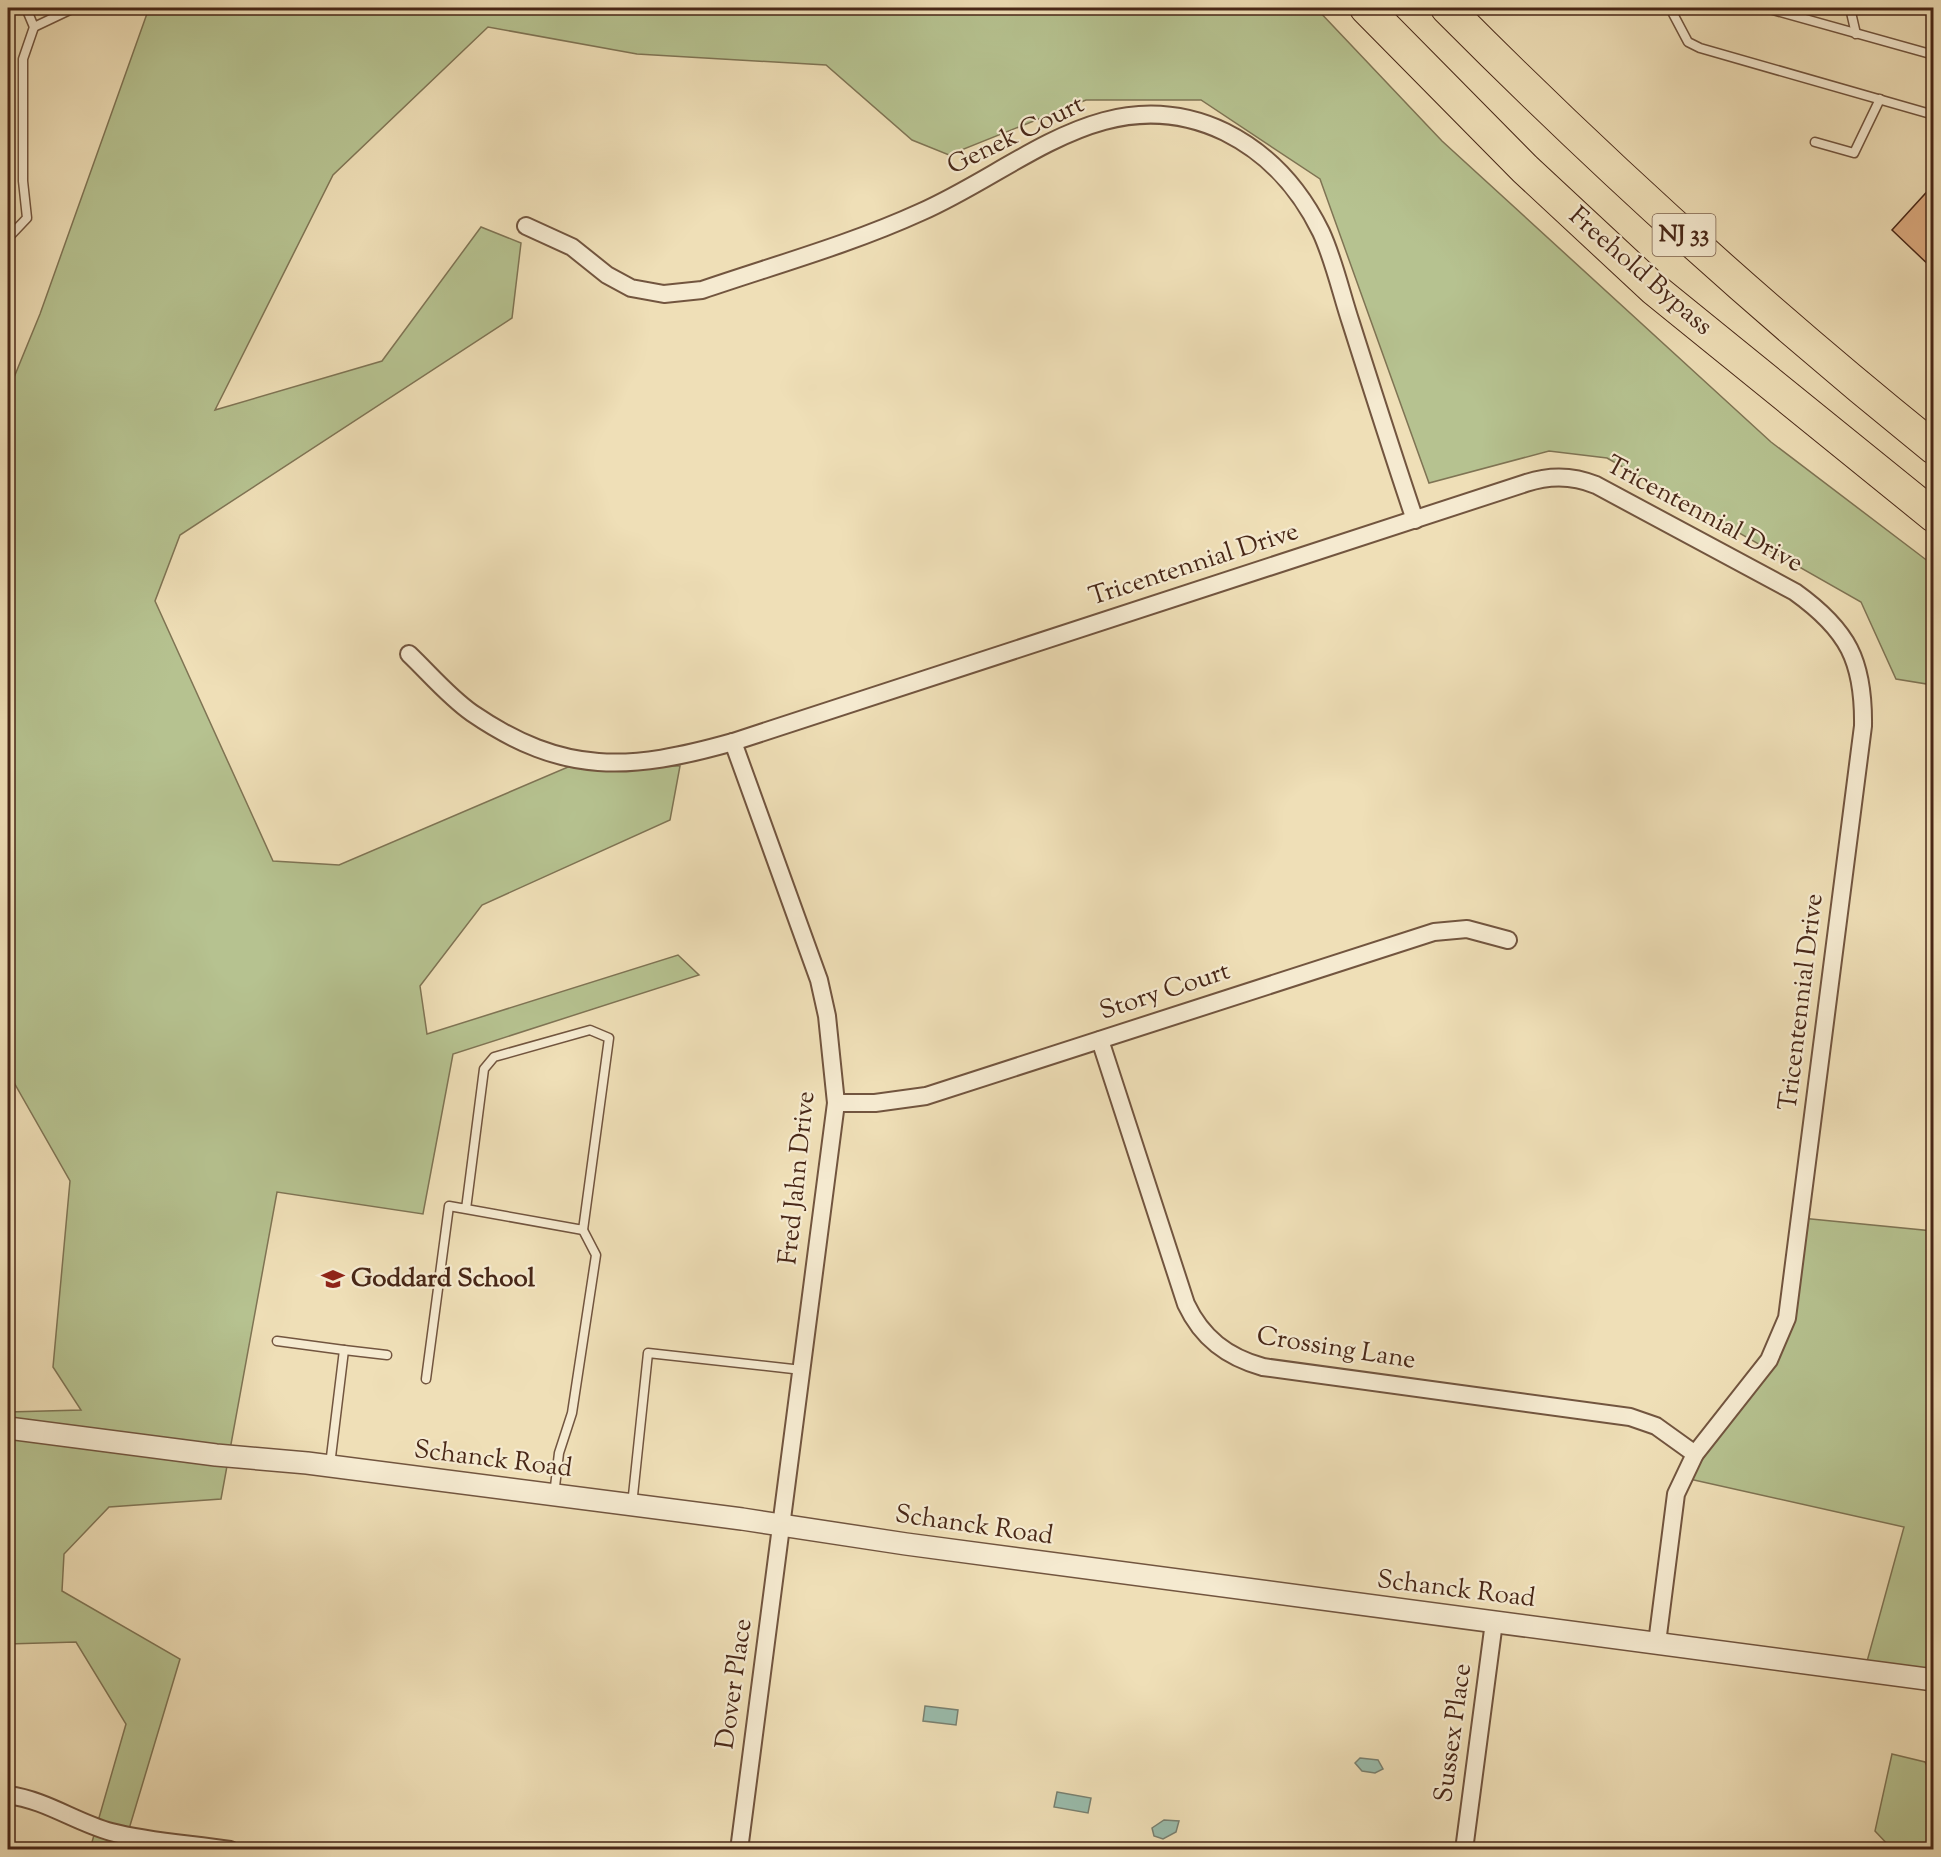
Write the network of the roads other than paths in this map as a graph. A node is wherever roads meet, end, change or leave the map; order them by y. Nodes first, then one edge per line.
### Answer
1 (26, 8) edge
2 (74, 8) edge
3 (1366, 8) edge
4 (1447, 8) edge
5 (1670, 8) edge
6 (1766, 8) edge
7 (1850, 8) edge
8 (34, 27) junction
9 (1856, 34) junction
10 (1934, 55) edge
11 (1880, 99) junction
12 (1934, 115) edge
13 (1815, 142) dead end
14 (526, 226) dead end
15 (8, 238) edge
16 (1934, 448) edge
17 (1934, 516) edge
18 (1415, 520) junction
19 (409, 654) dead end
20 (733, 742) junction
21 (1508, 940) dead end
22 (1100, 1040) junction
23 (836, 1103) junction
24 (466, 1209) junction
25 (583, 1230) junction
26 (277, 1341) dead end
27 (344, 1350) junction
28 (387, 1355) dead end
29 (802, 1370) junction
30 (426, 1379) dead end
31 (8, 1428) edge
32 (1695, 1454) junction
33 (330, 1466) junction
34 (554, 1495) junction
35 (632, 1505) junction
36 (782, 1526) junction
37 (1494, 1622) junction
38 (1657, 1643) junction
39 (1934, 1680) edge
40 (8, 1795) edge
41 (230, 1850) edge
42 (739, 1850) edge
43 (1464, 1850) edge

1 - 8 lane
2 - 8 lane
3 - 17 highway, Freehold Bypass / NJ 33
4 - 16 highway, NJ 33
5 - 11 lane
6 - 9 lane
7 - 9 lane
8 - 15 lane
9 - 10 lane
11 - 12 lane
11 - 13 lane
14 - 18 street, Genek Court
18 - 20 street, Tricentennial Drive
18 - 32 street, Tricentennial Drive
19 - 20 street, Tricentennial Drive
20 - 23 street, Fred Jahn Drive
21 - 22 street, Story Court
22 - 23 street, Story Court
22 - 32 street, Crossing Lane
23 - 29 street, Fred Jahn Drive
24 - 25 lane
24 - 25 lane
24 - 30 lane
25 - 34 lane
26 - 27 lane
27 - 28 lane
27 - 33 lane
29 - 35 lane
29 - 36 street, Fred Jahn Drive
31 - 33 street, Schanck Road
32 - 38 street, Tricentennial Drive
33 - 34 street, Schanck Road
34 - 35 street, Schanck Road
35 - 36 street, Schanck Road
36 - 37 street, Schanck Road
36 - 42 street, Dover Place
37 - 38 street, Schanck Road
37 - 43 street, Sussex Place
38 - 39 street, Schanck Road
40 - 41 street

